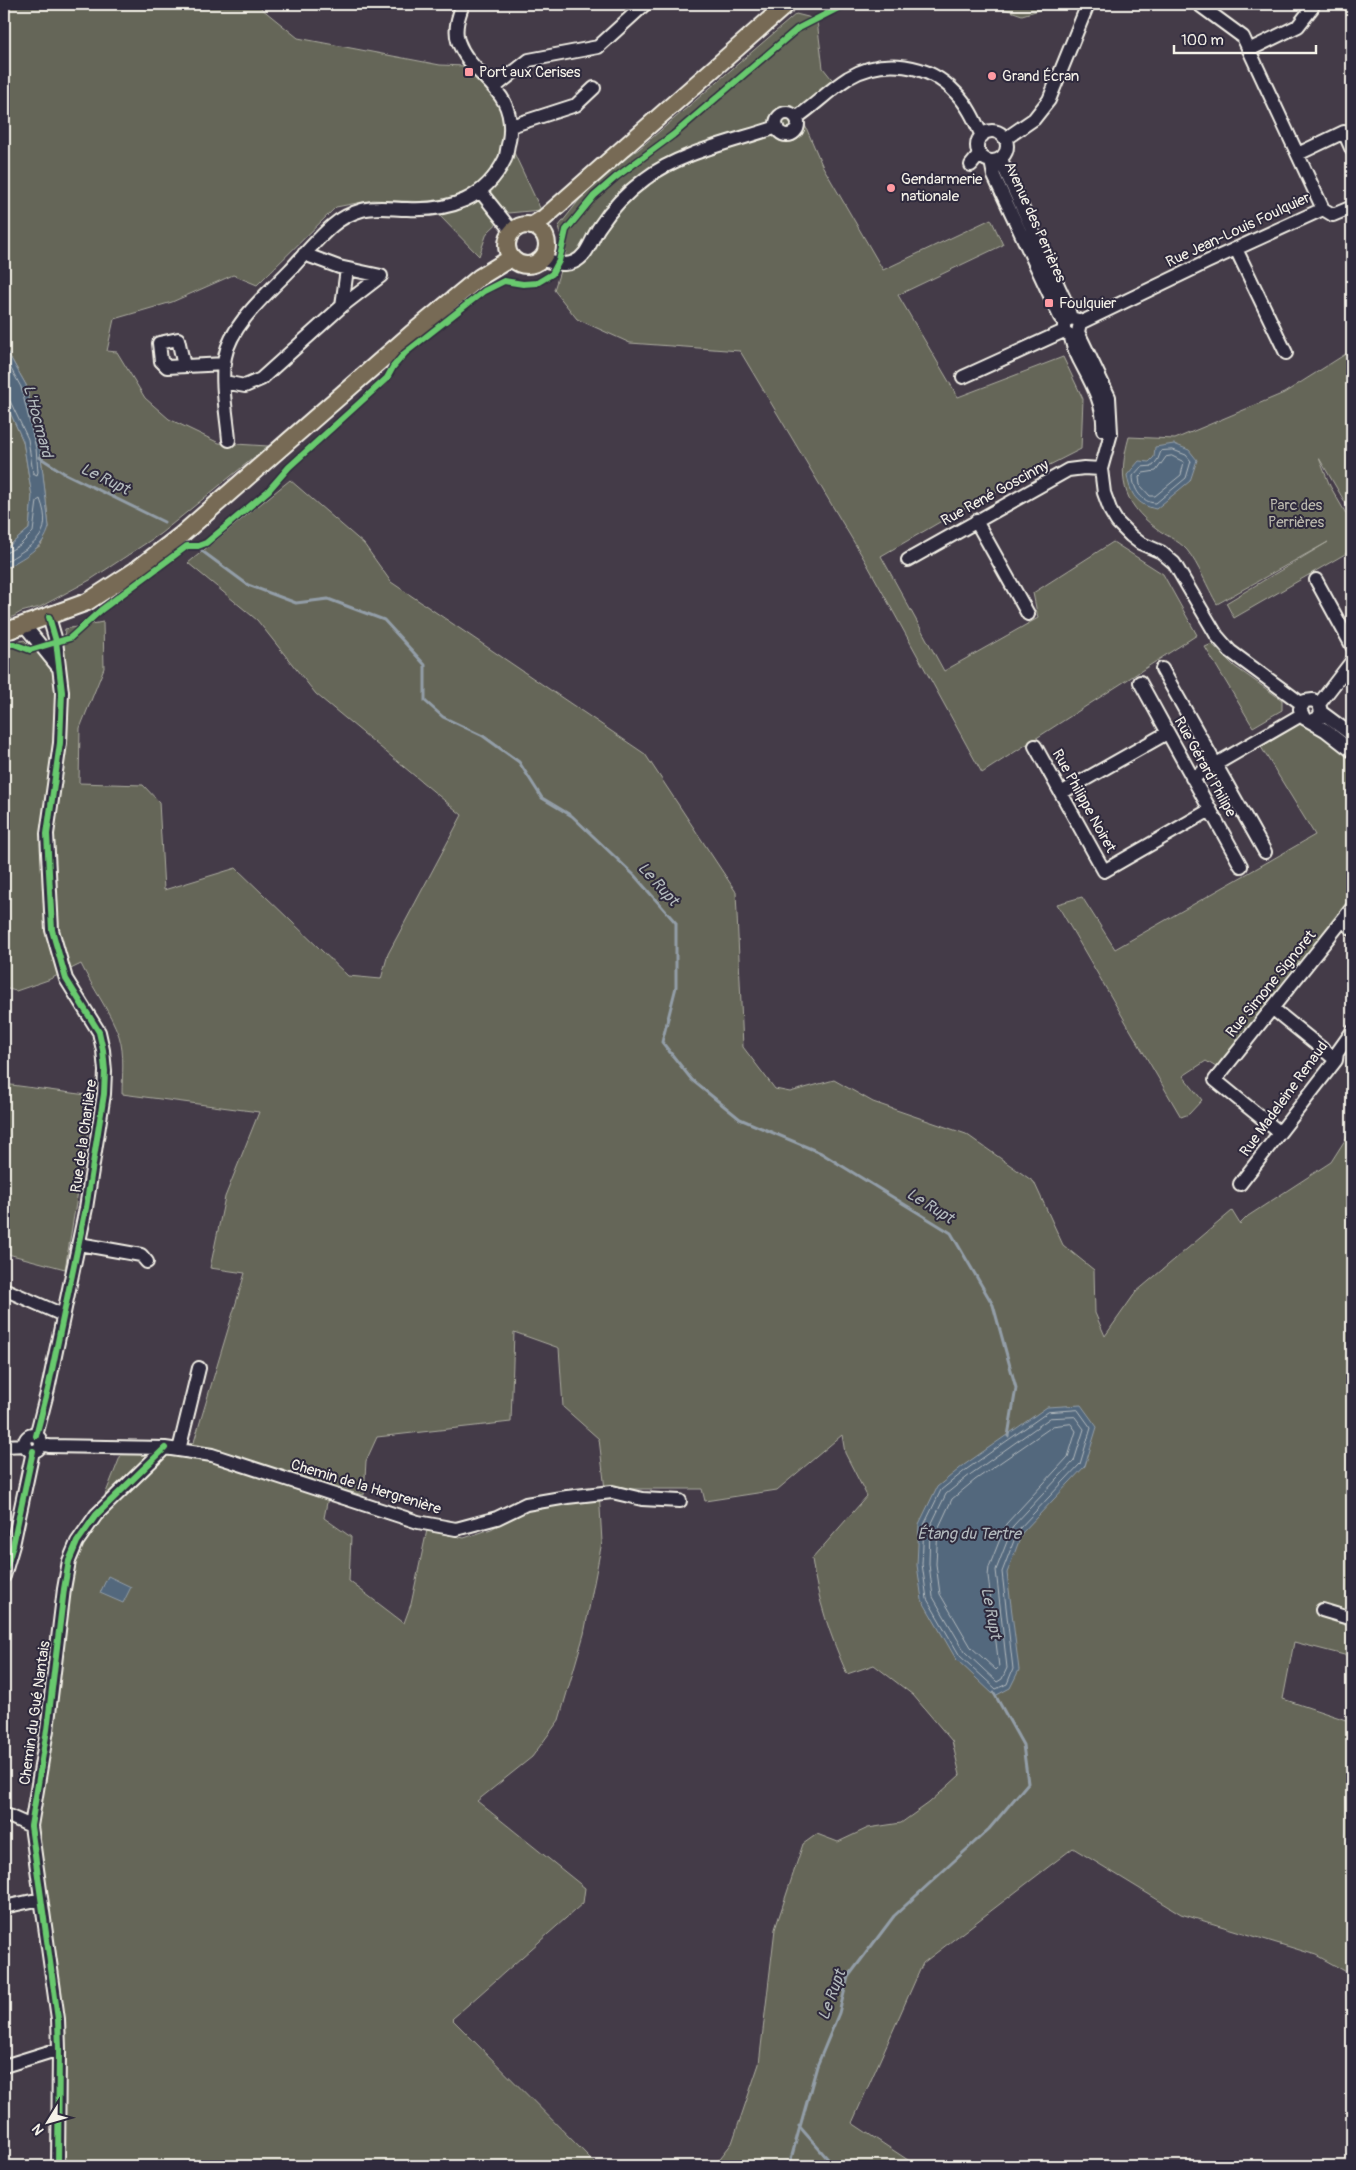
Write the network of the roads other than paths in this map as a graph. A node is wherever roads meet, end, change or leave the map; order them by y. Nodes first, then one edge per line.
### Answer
1 (463, 4) edge
2 (645, 4) edge
3 (788, 4) edge
4 (1088, 4) edge
5 (1198, 4) edge
6 (1312, 8) dead end
7 (1249, 50) junction
8 (495, 87) junction
9 (594, 88) dead end
10 (511, 126) junction
11 (982, 136) junction
12 (1005, 139) junction
13 (1352, 150) edge
14 (980, 154) junction
15 (1298, 154) junction
16 (996, 160) junction
17 (602, 166) junction
18 (971, 166) dead end
19 (480, 191) junction
20 (1352, 207) edge
21 (1323, 209) junction
22 (531, 226) junction
23 (512, 232) junction
24 (545, 238) junction
25 (1236, 249) junction
26 (304, 254) junction
27 (511, 258) junction
28 (540, 260) junction
29 (347, 269) junction
30 (342, 306) junction
31 (1071, 327) junction
32 (1286, 353) dead end
33 (224, 364) junction
34 (184, 366) dead end
35 (962, 377) dead end
36 (224, 382) junction
37 (229, 440) dead end
38 (1101, 469) junction
39 (976, 521) junction
40 (908, 560) dead end
41 (1316, 580) dead end
42 (1028, 614) dead end
43 (49, 617) junction
44 (25, 626) junction
45 (4, 632) edge
46 (1352, 646) edge
47 (1352, 661) edge
48 (58, 668) junction
49 (1162, 669) dead end
50 (1140, 682) dead end
51 (1320, 708) junction
52 (1305, 713) junction
53 (1168, 734) junction
54 (1352, 735) edge
55 (1035, 746) dead end
56 (1352, 751) edge
57 (1215, 765) junction
58 (1192, 778) junction
59 (1062, 793) junction
60 (1210, 810) junction
61 (1265, 852) dead end
62 (1241, 866) dead end
63 (1352, 908) edge
64 (1347, 925) edge
65 (1272, 1008) junction
66 (1352, 1032) edge
67 (1336, 1060) junction
68 (1279, 1132) junction
69 (1240, 1184) dead end
70 (79, 1244) junction
71 (147, 1262) dead end
72 (4, 1289) edge
73 (64, 1315) junction
74 (199, 1368) dead end
75 (34, 1444) junction
76 (4, 1446) edge
77 (165, 1448) junction
78 (179, 1450) junction
79 (680, 1501) dead end
80 (4, 1576) edge
81 (1322, 1610) dead end
82 (1352, 1619) edge
83 (4, 1814) edge
84 (31, 1826) junction
85 (42, 1899) junction
86 (4, 1907) edge
87 (60, 2049) junction
88 (4, 2066) edge
89 (58, 2166) edge

1 - 8 street
2 - 8 street
3 - 17 main road
4 - 12 street
5 - 7 street, Rue Jean-Louis Foulquier
6 - 7 street
7 - 15 street, Rue Jean-Louis Foulquier
8 - 10 street
9 - 10 street
10 - 19 street
11 - 12 street
11 - 14 street
11 - 28 street
12 - 16 street
13 - 15 street
14 - 16 street
14 - 18 street
15 - 21 street, Rue Jean-Louis Foulquier
16 - 31 street, Avenue des Perrières
17 - 22 main road
17 - 24 main road
19 - 23 street
19 - 26 street
20 - 21 street
21 - 25 street, Rue Jean-Louis Foulquier
22 - 23 main road
22 - 24 main road
23 - 27 main road
24 - 28 main road
25 - 31 street, Rue Jean-Louis Foulquier
25 - 32 street
26 - 29 street
26 - 33 street
27 - 28 main road
27 - 43 main road
29 - 30 street
29 - 30 street
30 - 36 street
31 - 35 street, Rue Jean-Louis Foulquier
31 - 38 street, Avenue des Perrières
33 - 34 street
33 - 36 street
36 - 37 street
38 - 39 street, Rue René Goscinny
38 - 52 street, Avenue des Perrières
39 - 40 street, Rue René Goscinny
39 - 42 street
41 - 46 street
43 - 44 main road
43 - 48 street, Rue de la Charlière
44 - 45 main road
44 - 48 street, Rue de la Charlière
47 - 51 street
48 - 70 street, Rue de la Charlière
49 - 57 street
50 - 53 street, Rue Gérard Philipe
51 - 52 street
51 - 52 street
51 - 54 street
52 - 56 street, Avenue des Perrières
52 - 57 street
53 - 58 street, Rue Gérard Philipe
53 - 59 street
55 - 59 street, Rue Philippe Noiret
57 - 58 street
57 - 61 street
58 - 60 street, Rue Gérard Philipe
59 - 60 street, Rue Philippe Noiret
60 - 62 street, Rue Gérard Philipe
63 - 64 street, Rue Simone Signoret
64 - 65 street, Rue Simone Signoret
65 - 67 street
65 - 68 street, Rue Simone Signoret
66 - 67 street, Rue Madeleine Renaud
67 - 68 street, Rue Madeleine Renaud
68 - 69 street, Rue Madeleine Renaud
70 - 71 street
70 - 73 street, Rue de la Charlière
72 - 73 street
73 - 75 street, Rue de la Charlière
74 - 78 street
75 - 76 street, Chemin de la Hergrenière
75 - 77 street, Chemin de la Hergrenière
75 - 80 street, Rue de la Charlière
77 - 78 street, Chemin de la Hergrenière
77 - 84 street, Chemin du Gué Nantais
78 - 79 street, Chemin de la Hergrenière
81 - 82 street
83 - 84 street
84 - 85 street, Chemin du Gué Nantais
85 - 86 street
85 - 87 street, Chemin du Gué Nantais
87 - 88 street
87 - 89 street, Chemin du Gué Nantais

